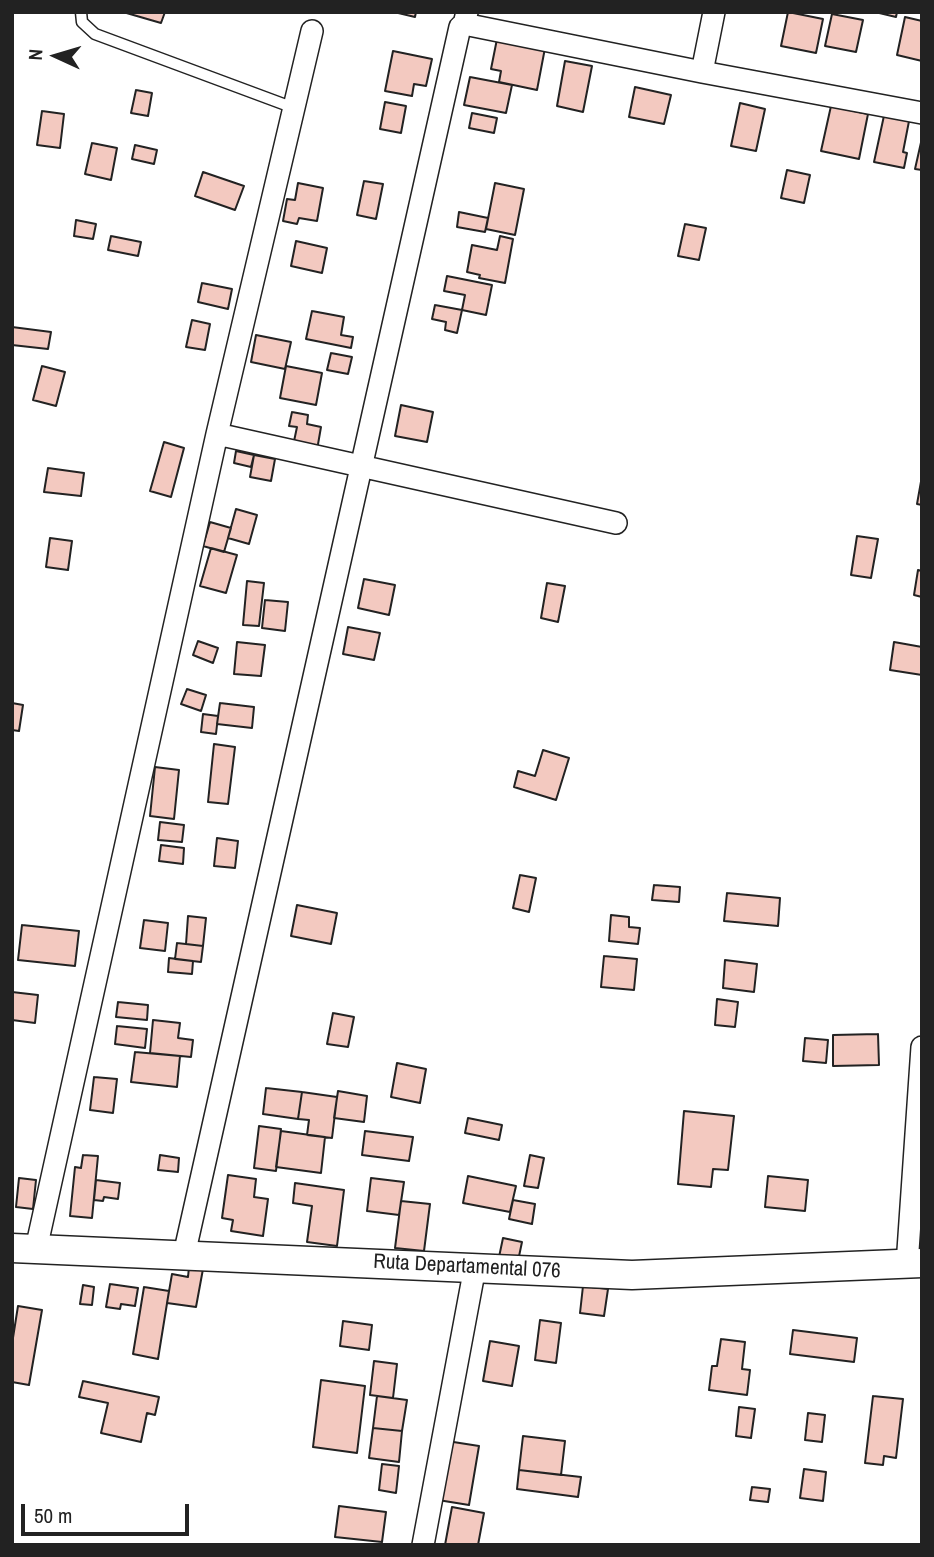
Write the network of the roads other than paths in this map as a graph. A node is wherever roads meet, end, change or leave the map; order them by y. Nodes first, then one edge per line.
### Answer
1 (80, 12) edge
2 (715, 12) edge
3 (466, 18) edge
4 (312, 31) dead end
5 (702, 72) junction
6 (294, 108) junction
7 (922, 113) edge
8 (217, 435) junction
9 (361, 467) junction
10 (616, 523) dead end
11 (922, 1047) edge
12 (24, 1248) edge
13 (184, 1255) junction
14 (914, 1264) edge
15 (475, 1267) junction
16 (423, 1545) edge

1 - 6 lane
2 - 5 street
3 - 5 street
3 - 9 street
4 - 6 street
5 - 7 street
6 - 8 street
8 - 9 street
8 - 12 street
9 - 10 street
9 - 13 street
11 - 14 street
12 - 13 main road, Ruta Departamental 076
13 - 15 main road, Ruta Departamental 076
14 - 15 main road, Ruta Departamental 076
15 - 16 street

